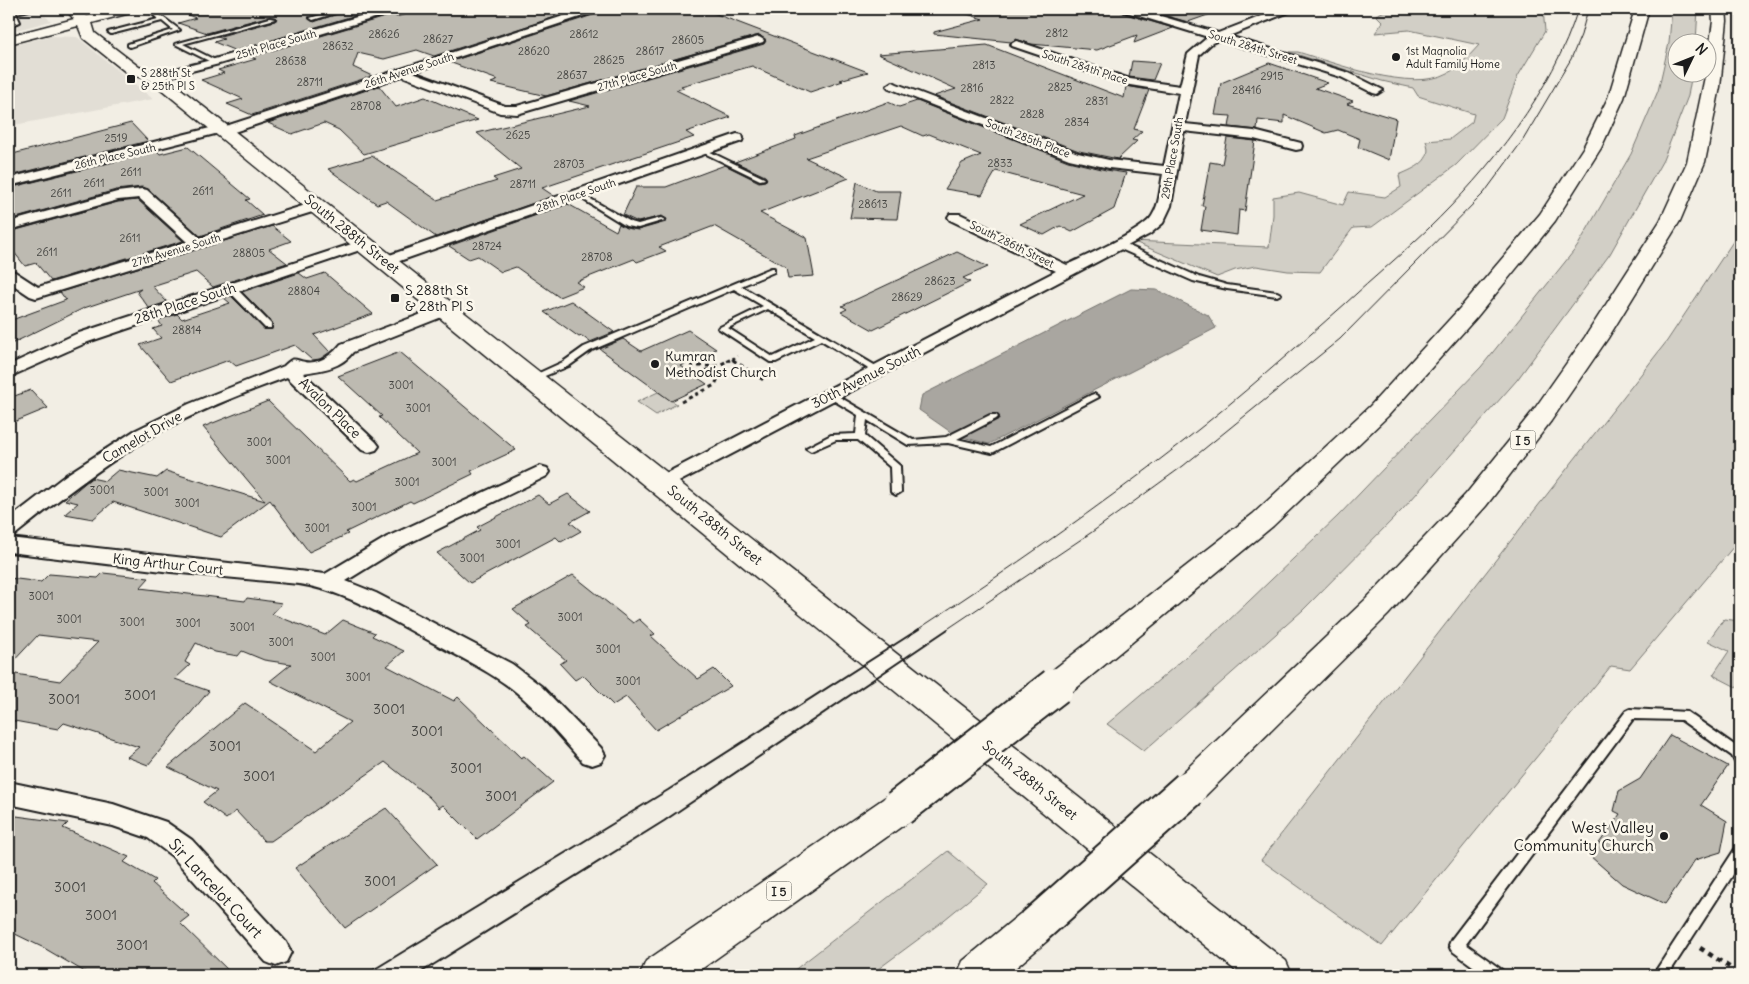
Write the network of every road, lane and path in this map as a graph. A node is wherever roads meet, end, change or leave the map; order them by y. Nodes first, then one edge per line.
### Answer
1 (31, 9) edge
2 (72, 9) edge
3 (129, 9) edge
4 (149, 9) edge
5 (346, 9) edge
6 (366, 9) edge
7 (394, 9) edge
8 (594, 9) edge
9 (1126, 9) edge
10 (1288, 9) edge
11 (1642, 9) edge
12 (1719, 9) edge
13 (10, 11) edge
14 (380, 13) junction
15 (313, 18) dead end
16 (162, 19) junction
17 (272, 19) dead end
18 (84, 21) junction
19 (9, 24) edge
20 (112, 32) junction
21 (1218, 37) junction
22 (9, 40) edge
23 (760, 40) dead end
24 (1016, 44) dead end
25 (130, 46) junction
26 (215, 62) junction
27 (402, 72) junction
28 (156, 77) junction
29 (892, 86) dead end
30 (1185, 90) junction
31 (1377, 90) dead end
32 (1178, 127) junction
33 (223, 130) junction
34 (738, 138) dead end
35 (1296, 146) dead end
36 (702, 150) junction
37 (1169, 171) junction
38 (762, 179) dead end
39 (9, 182) edge
40 (578, 194) junction
41 (317, 206) junction
42 (955, 217) dead end
43 (661, 220) dead end
44 (9, 226) edge
45 (197, 243) junction
46 (364, 244) junction
47 (1119, 245) junction
48 (386, 261) junction
49 (771, 270) dead end
50 (1069, 272) junction
51 (9, 275) edge
52 (735, 286) junction
53 (231, 288) junction
54 (1277, 294) dead end
55 (769, 306) junction
56 (446, 310) junction
57 (268, 326) dead end
58 (821, 337) junction
59 (754, 348) junction
60 (731, 359) junction
61 (690, 366) dead end
62 (717, 366) junction
63 (290, 370) junction
64 (878, 371) junction
65 (9, 372) edge
66 (532, 378) junction
67 (765, 381) dead end
68 (831, 395) junction
69 (1094, 397) dead end
70 (681, 402) dead end
71 (862, 414) junction
72 (993, 417) dead end
73 (860, 438) junction
74 (948, 440) junction
75 (369, 446) dead end
76 (810, 448) dead end
77 (540, 472) dead end
78 (662, 483) junction
79 (896, 492) dead end
80 (9, 529) edge
81 (9, 545) edge
82 (328, 582) junction
83 (592, 755) dead end
84 (1740, 760) edge
85 (9, 793) edge
86 (1740, 853) edge
87 (1685, 938) junction
88 (276, 952) dead end
89 (1740, 974) edge
90 (660, 975) edge
91 (977, 975) edge
92 (1272, 975) edge
93 (1497, 975) edge
94 (1660, 975) edge

1 - 13 lane
2 - 18 main road, South 288th Street
3 - 18 main road
4 - 16 lane
5 - 15 lane
6 - 14 lane
7 - 14 street, 25th Place South
8 - 27 street, 26th Avenue South
9 - 21 street, South 284th Street
10 - 21 street, 29th Place South
11 - 90 main road, I 5, bridge
12 - 91 main road, I 5, bridge
13 - 19 lane
14 - 26 street, 25th Place South
16 - 20 lane
16 - 25 lane
17 - 26 lane
18 - 20 main road, South 288th Street
18 - 22 main road
18 - 28 main road, South 288th Street
20 - 25 main road, South 288th Street
21 - 30 street, 29th Place South
21 - 31 street, South 284th Street
23 - 27 street, 27th Place South
24 - 30 street, South 284th Place
25 - 28 main road, South 288th Street
26 - 28 street, 25th Place South
27 - 33 street, 26th Avenue South
28 - 33 main road, South 288th Street
29 - 37 street, South 285th Place
30 - 32 street, 29th Place South
32 - 35 street
32 - 37 street, 29th Place South
33 - 39 street, 26th Place South
33 - 41 main road, South 288th Street
34 - 36 street, 28th Place South
36 - 38 lane
36 - 40 street, 28th Place South
37 - 47 street, 29th Place South
40 - 43 lane
40 - 48 street, 28th Place South
41 - 45 street, 27th Avenue South
41 - 46 main road, South 288th Street
42 - 50 street, South 286th Street
44 - 45 street
45 - 51 street, 27th Avenue South
46 - 48 main road, South 288th Street
46 - 53 street, 28th Place South
47 - 50 street, 29th Place South
47 - 54 lane
48 - 56 main road, South 288th Street
49 - 52 lane
50 - 64 street, 30th Avenue South
52 - 55 lane
52 - 66 lane
53 - 57 lane
53 - 65 street, 28th Place South
55 - 58 lane
55 - 59 lane
56 - 63 street, Camelot Drive
56 - 66 main road, South 288th Street
58 - 59 lane
58 - 64 lane
59 - 60 path
60 - 62 path
60 - 67 path
61 - 62 path
62 - 70 path
63 - 75 street, Avalon Place
63 - 80 street, Camelot Drive
64 - 68 street, 30th Avenue South
66 - 78 main road, South 288th Street
68 - 71 lane
68 - 78 street, 30th Avenue South
69 - 74 lane
71 - 73 lane
71 - 74 lane
72 - 74 lane
73 - 76 lane
73 - 79 lane
77 - 82 street
78 - 92 main road, South 288th Street
81 - 82 street, King Arthur Court
82 - 83 street, King Arthur Court
84 - 93 lane
85 - 88 street, Sir Lancelot Court
86 - 87 lane
87 - 89 path
87 - 94 lane

